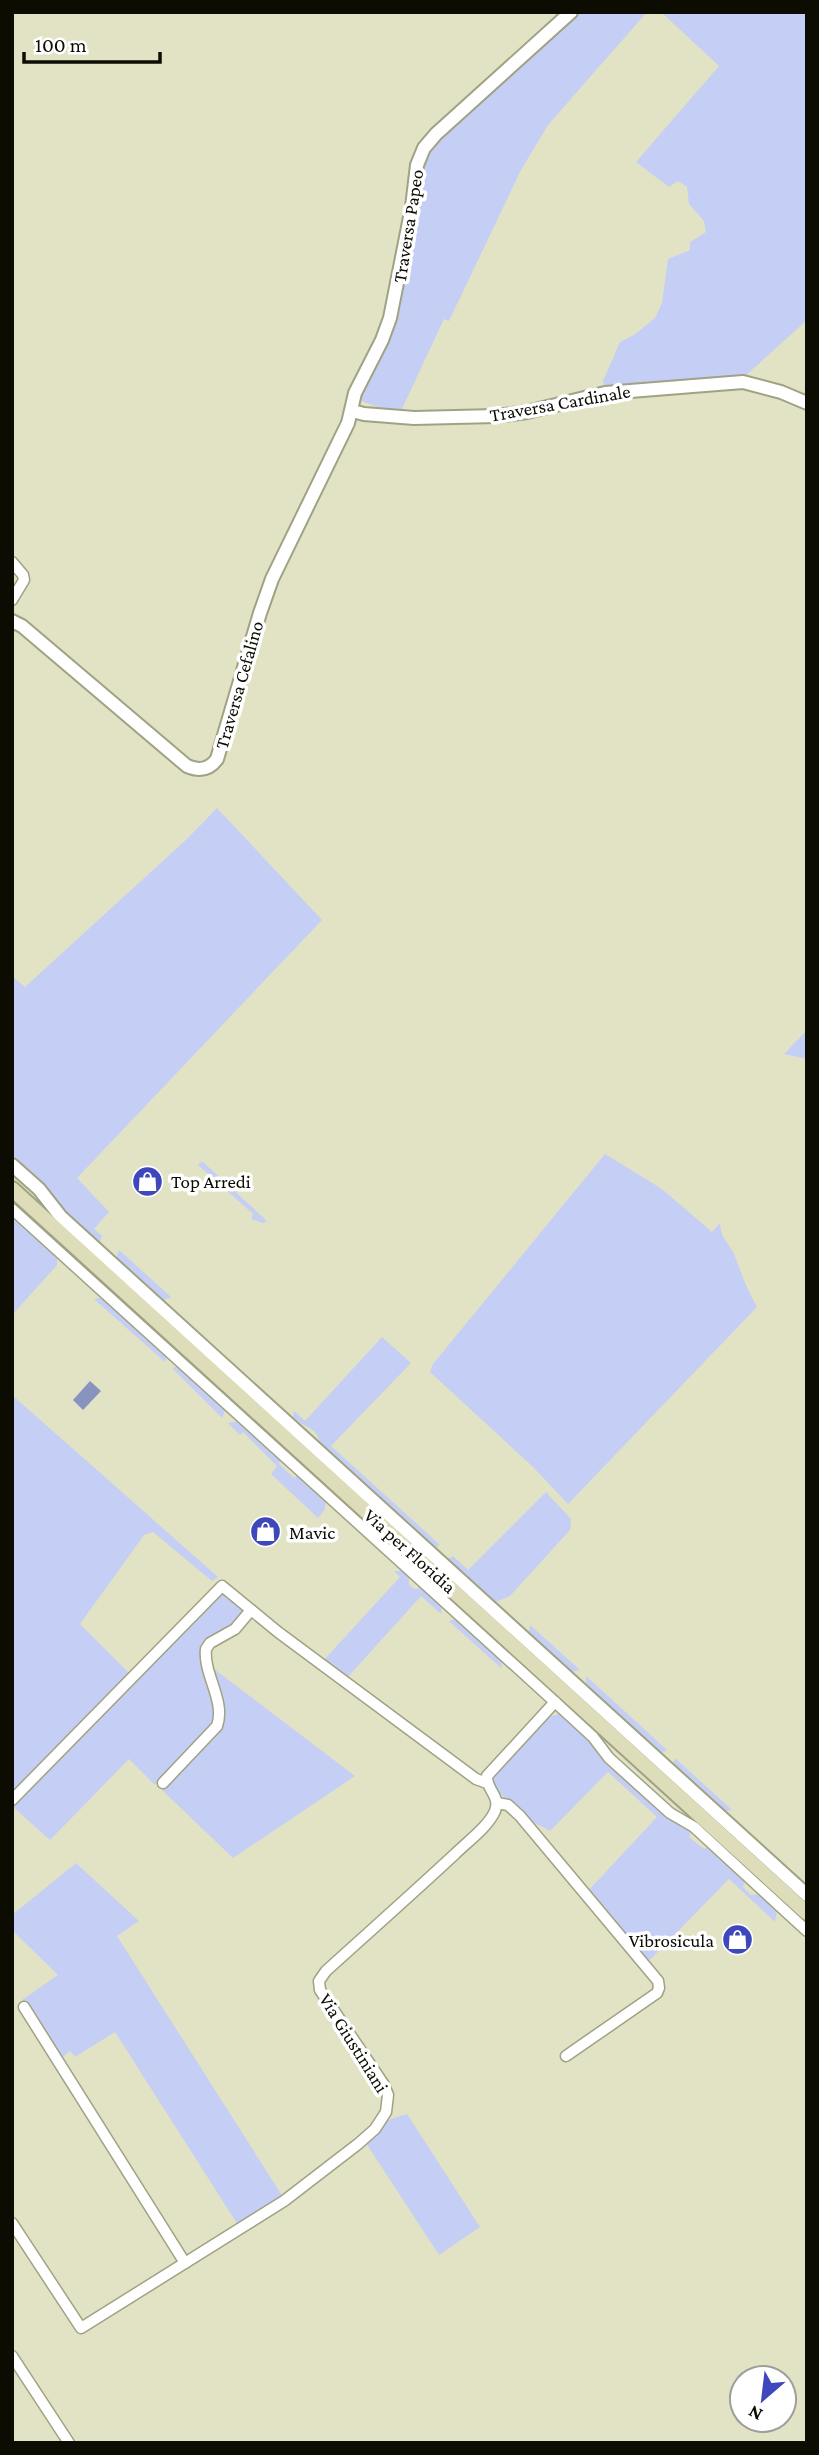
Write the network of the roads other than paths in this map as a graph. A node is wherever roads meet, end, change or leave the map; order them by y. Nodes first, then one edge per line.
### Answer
1 (571, 12) edge
2 (807, 403) edge
3 (352, 411) junction
4 (12, 562) edge
5 (12, 600) edge
6 (12, 621) edge
7 (12, 1165) edge
8 (12, 1189) edge
9 (12, 1209) edge
10 (251, 1610) junction
11 (555, 1702) junction
12 (163, 1783) dead end
13 (487, 1783) junction
14 (12, 1800) edge
15 (497, 1803) junction
16 (807, 1895) edge
17 (807, 1913) edge
18 (807, 1931) edge
19 (24, 2007) dead end
20 (566, 2056) dead end
21 (12, 2223) edge
22 (185, 2263) junction
23 (12, 2356) edge
24 (69, 2443) edge

1 - 3 street, Traversa Papeo
2 - 3 street, Traversa Cardinale
3 - 6 street, Traversa Cefalino
4 - 5 street
7 - 16 street
8 - 17 main road, Via per Floridia
9 - 11 street
10 - 12 street
10 - 13 street
10 - 14 street
11 - 13 street
11 - 18 street
13 - 15 street
15 - 20 street
15 - 22 street, Via Giustiniani
19 - 22 street
21 - 22 street, Via Giustiniani
23 - 24 street

